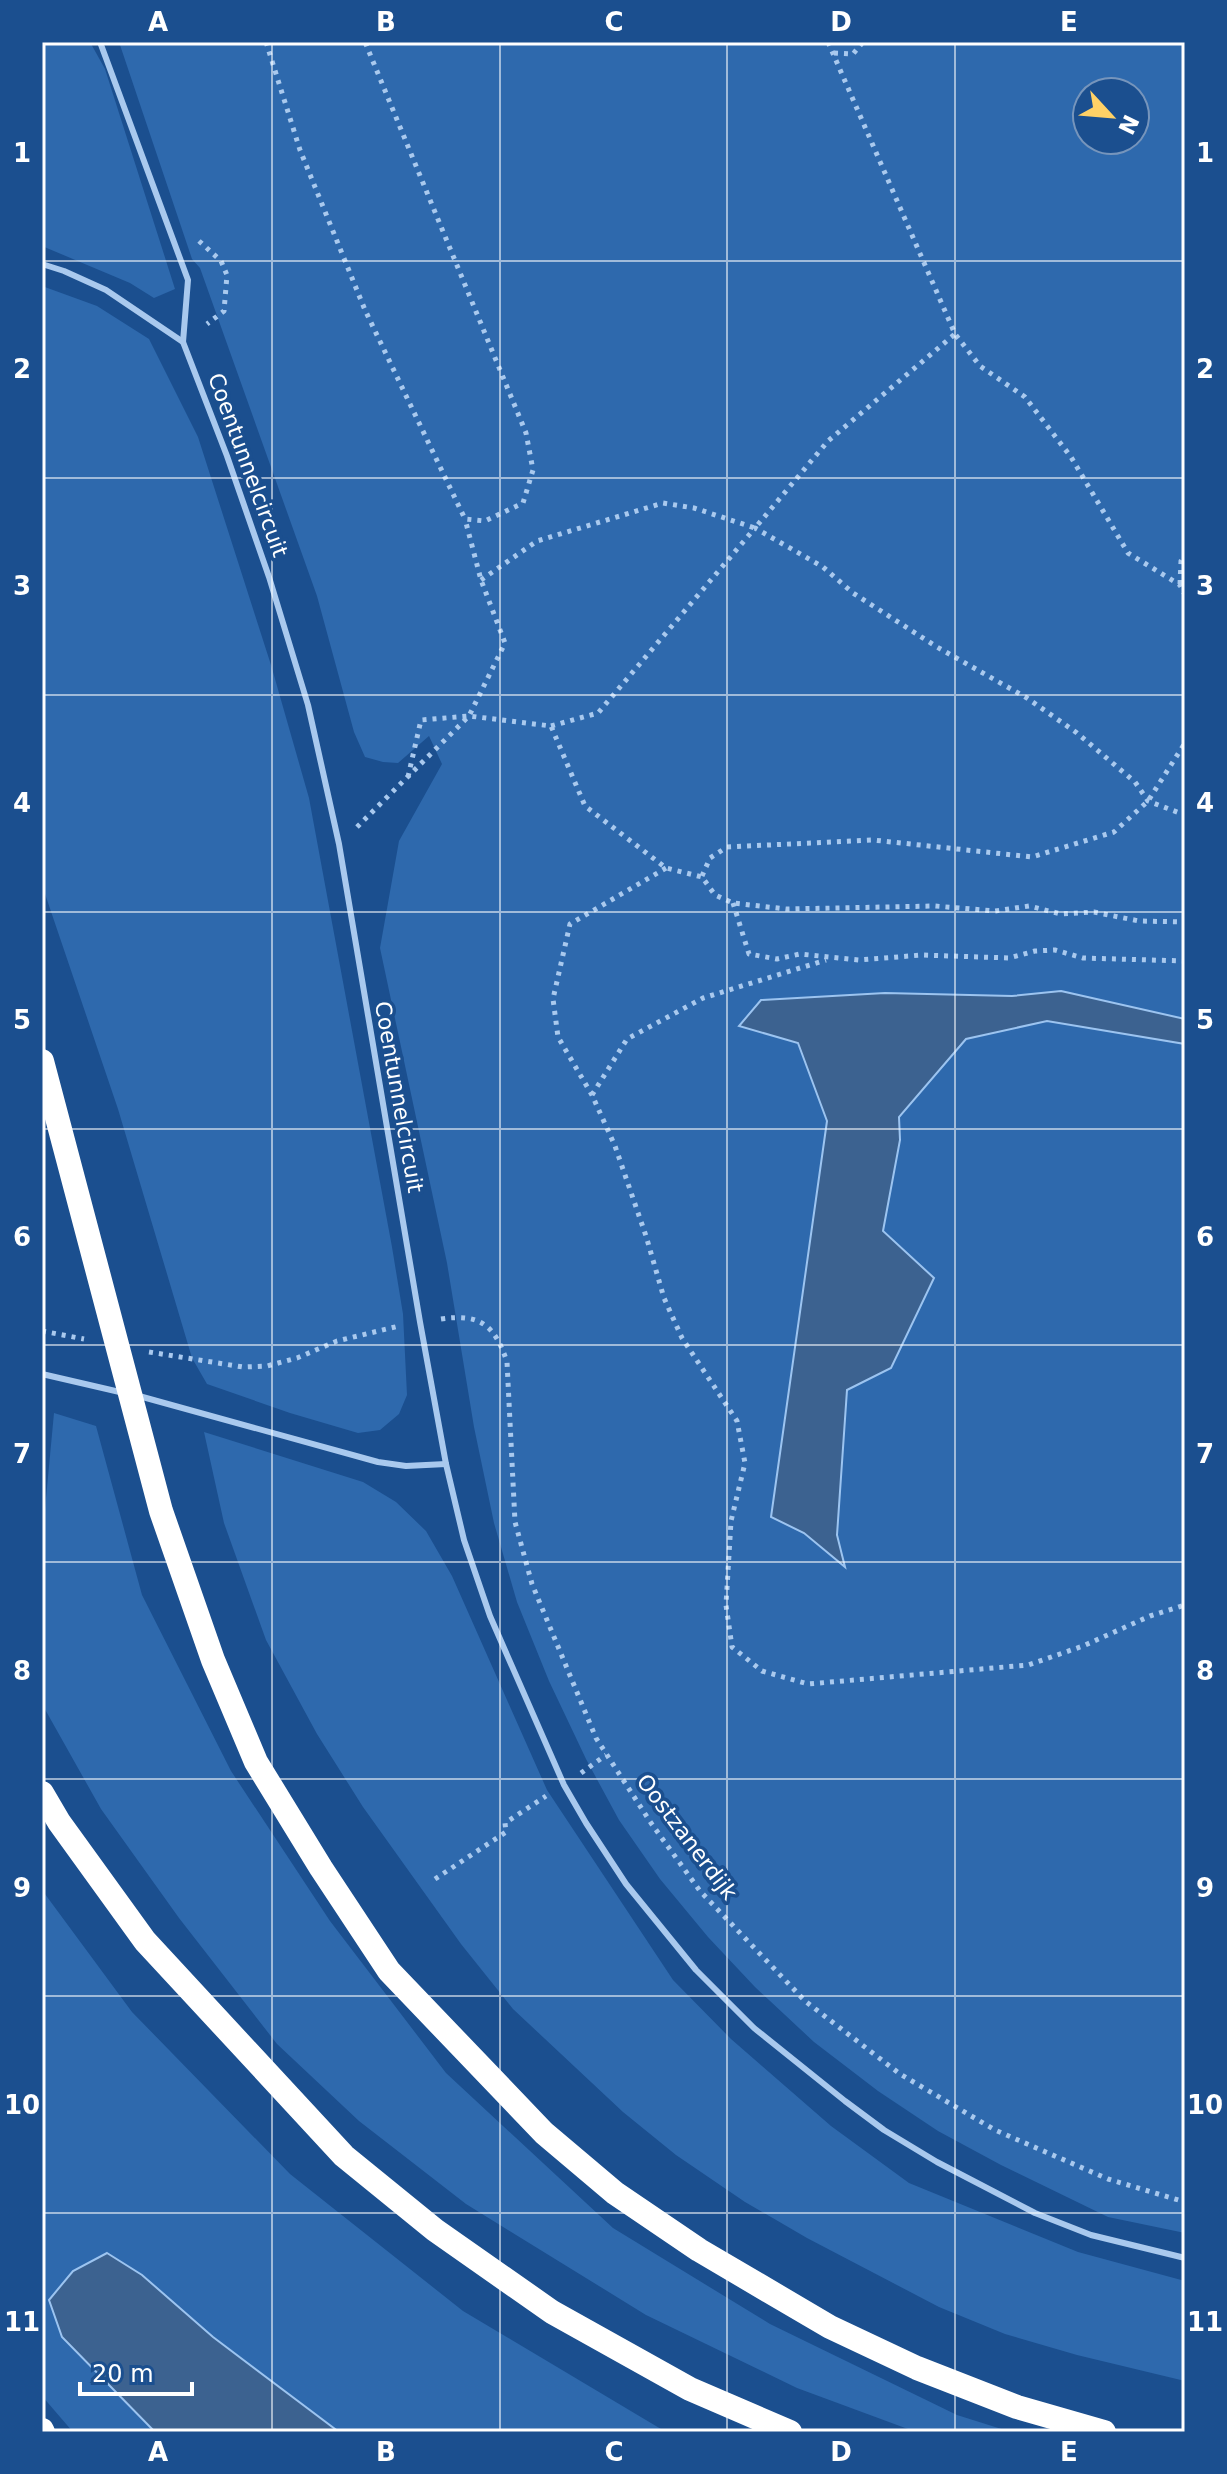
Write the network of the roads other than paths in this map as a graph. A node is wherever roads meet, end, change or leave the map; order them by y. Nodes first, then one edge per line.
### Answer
1 (100, 42) edge
2 (42, 264) edge
3 (183, 342) junction
4 (42, 1061) edge
5 (42, 1374) edge
6 (446, 1464) junction
7 (42, 1793) edge
8 (1185, 2258) edge
9 (790, 2432) edge
10 (1104, 2432) edge

1 - 3 lane, Coentunnelcircuit
2 - 3 lane
3 - 6 lane, Coentunnelcircuit
4 - 10 highway
5 - 6 lane
6 - 8 lane
7 - 9 highway

